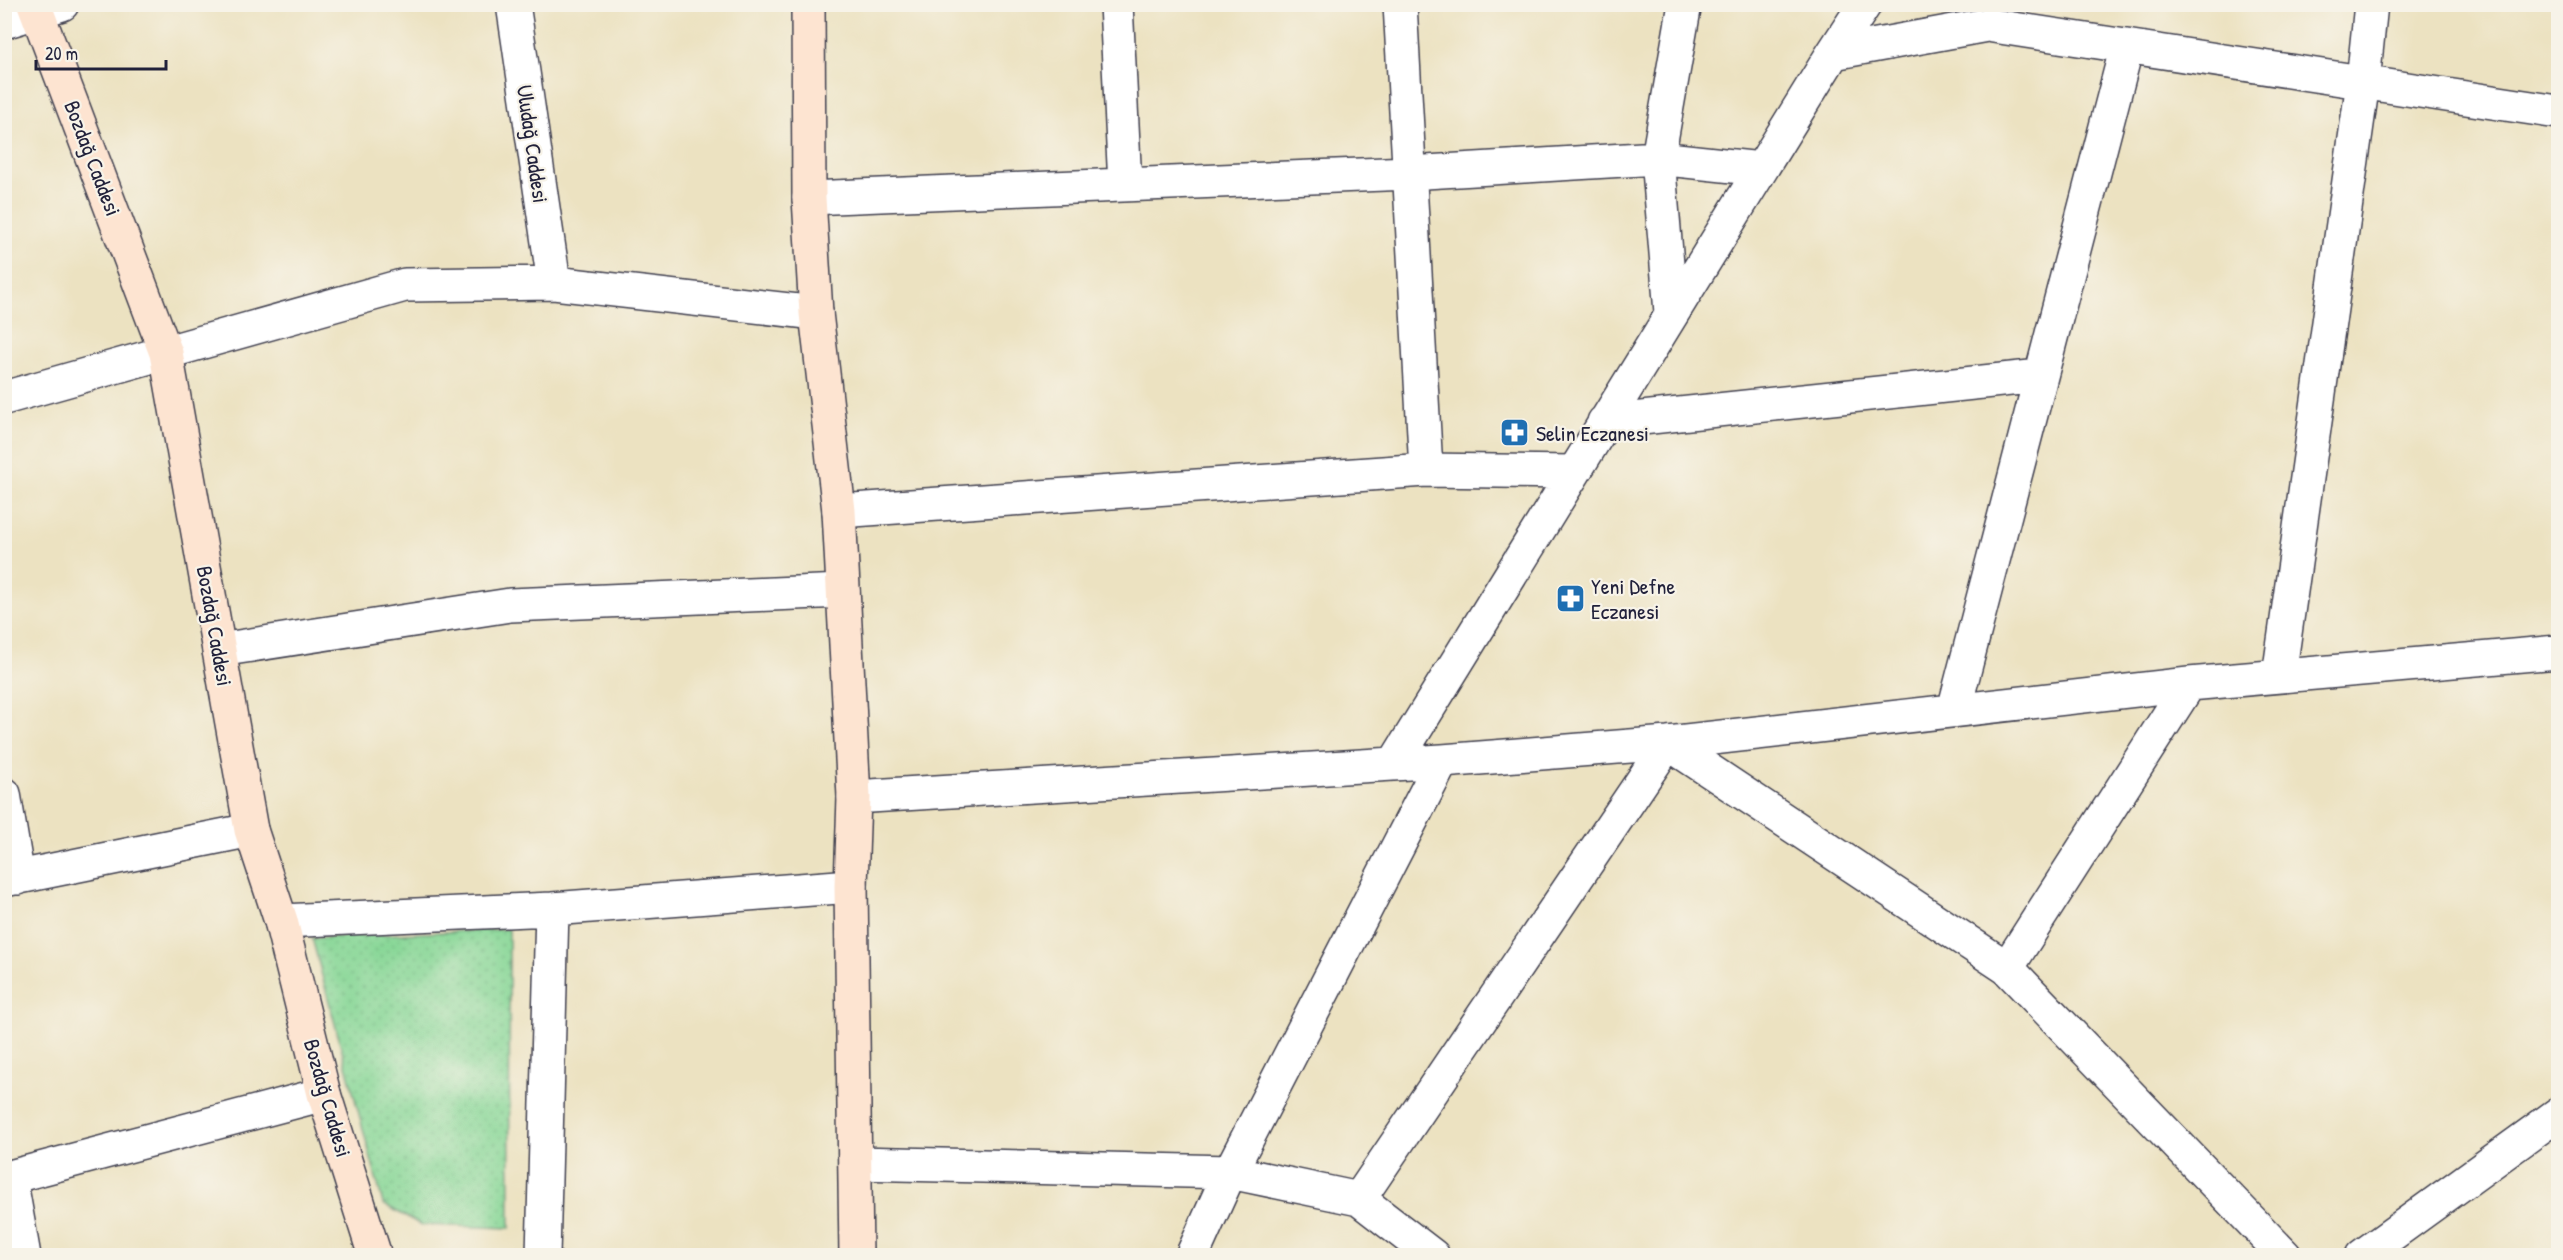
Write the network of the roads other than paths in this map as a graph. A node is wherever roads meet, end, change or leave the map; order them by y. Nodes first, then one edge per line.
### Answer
1 (513, 4) edge
2 (808, 4) edge
3 (1116, 4) edge
4 (1400, 4) edge
5 (1685, 4) edge
6 (1865, 4) edge
7 (2372, 4) edge
8 (45, 7) edge
9 (1993, 15) edge
10 (4, 22) edge
11 (2127, 46) junction
12 (1833, 53) junction
13 (2363, 82) junction
14 (2559, 112) edge
15 (1658, 158) junction
16 (1761, 169) junction
17 (1409, 173) junction
18 (1125, 185) junction
19 (809, 198) junction
20 (554, 283) junction
21 (1671, 312) junction
22 (816, 313) junction
23 (166, 353) junction
24 (2040, 376) junction
25 (4, 398) edge
26 (1604, 422) junction
27 (1426, 470) junction
28 (1572, 472) junction
29 (838, 511) junction
30 (843, 591) junction
31 (219, 650) junction
32 (2559, 652) edge
33 (2279, 676) junction
34 (2189, 684) junction
35 (1954, 710) junction
36 (1668, 743) junction
37 (1442, 761) junction
38 (1394, 764) junction
39 (4, 794) edge
40 (854, 797) junction
41 (251, 830) junction
42 (11, 879) edge
43 (851, 886) junction
44 (552, 909) junction
45 (280, 921) junction
46 (2007, 968) junction
47 (324, 1094) junction
48 (2559, 1114) edge
49 (856, 1163) junction
50 (1230, 1172) junction
51 (1359, 1199) junction
52 (24, 1256) edge
53 (375, 1256) edge
54 (543, 1256) edge
55 (856, 1256) edge
56 (1192, 1256) edge
57 (1432, 1256) edge
58 (2285, 1256) edge
59 (2362, 1256) edge

1 - 20 street, Uludağ Caddesi
2 - 19 street
3 - 18 street
4 - 17 street
5 - 15 street
6 - 12 street
7 - 13 street
8 - 10 street
8 - 23 street, Bozdağ Caddesi
9 - 11 street
9 - 12 street
11 - 13 street
11 - 24 street
12 - 16 street
13 - 14 street
13 - 33 street
15 - 16 street
15 - 17 street
15 - 21 street
16 - 21 street
17 - 18 street
17 - 27 street
18 - 19 street
19 - 22 street
20 - 22 street
20 - 23 street
21 - 26 street
22 - 29 street
23 - 25 street
23 - 31 street, Bozdağ Caddesi
24 - 26 street
24 - 35 street
26 - 28 street
27 - 28 street
27 - 29 street
28 - 38 street
29 - 30 street
30 - 31 street
30 - 40 street
31 - 41 street, Bozdağ Caddesi
32 - 33 street
33 - 34 street
34 - 35 street
34 - 46 street
35 - 36 street
36 - 37 street
36 - 46 street
36 - 51 street
37 - 38 street
37 - 50 street
38 - 40 street
39 - 42 street
40 - 43 street
41 - 42 street
41 - 45 street, Bozdağ Caddesi
43 - 44 street
43 - 49 street
44 - 45 street
44 - 54 street
45 - 47 street, Bozdağ Caddesi
46 - 58 street
47 - 52 street
47 - 53 street, Bozdağ Caddesi
48 - 59 street
49 - 50 street
49 - 55 street
50 - 51 street
50 - 56 street
51 - 57 street

